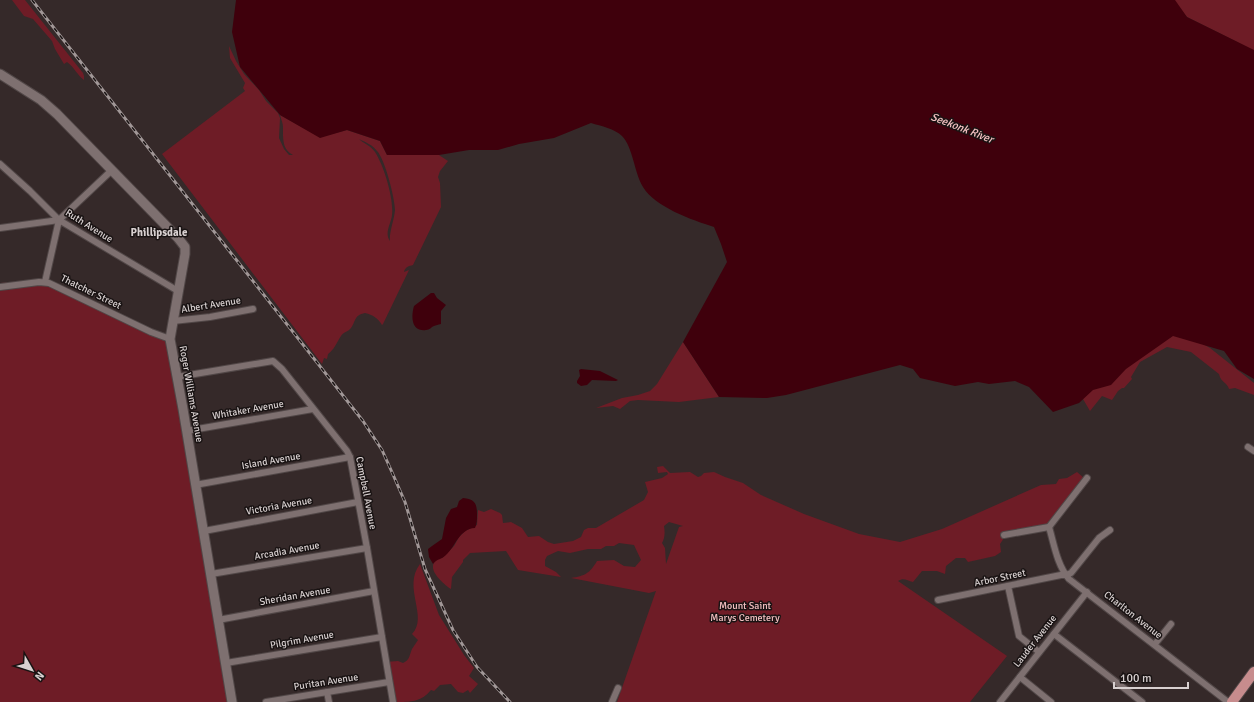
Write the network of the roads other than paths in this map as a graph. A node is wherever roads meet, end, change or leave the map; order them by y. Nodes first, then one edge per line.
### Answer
1 (0, 74) edge
2 (0, 164) edge
3 (3, 170) edge
4 (112, 170) junction
5 (59, 220) junction
6 (0, 228) edge
7 (45, 282) junction
8 (0, 287) edge
9 (178, 291) junction
10 (253, 309) dead end
11 (173, 321) junction
12 (170, 339) junction
13 (177, 377) junction
14 (313, 409) junction
15 (186, 431) junction
16 (1248, 447) dead end
17 (1254, 451) edge
18 (350, 457) junction
19 (1087, 478) dead end
20 (195, 485) junction
21 (358, 502) junction
22 (1049, 528) junction
23 (1110, 530) dead end
24 (204, 531) junction
25 (1004, 535) dead end
26 (367, 548) junction
27 (211, 574) junction
28 (1066, 575) junction
29 (1008, 586) junction
30 (374, 592) junction
31 (1086, 592) junction
32 (938, 600) dead end
33 (218, 620) junction
34 (1171, 624) dead end
35 (1054, 634) junction
36 (382, 637) junction
37 (1155, 644) junction
38 (1039, 652) junction
39 (226, 663) junction
40 (1254, 672) edge
41 (1020, 677) junction
42 (389, 682) junction
43 (618, 688) dead end
44 (327, 692) junction
45 (232, 702) edge
46 (266, 702) edge
47 (329, 702) edge
48 (393, 702) edge
49 (612, 702) edge
50 (1000, 702) edge
51 (1051, 702) edge
52 (1142, 702) edge
53 (1228, 702) edge
54 (1232, 702) edge

1 - 4 main road, Roger Williams Avenue
2 - 3 street, Ruth Avenue
3 - 5 street, Ruth Avenue
4 - 5 street
4 - 9 main road, Roger Williams Avenue
5 - 6 street
5 - 7 street
5 - 9 street, Ruth Avenue
7 - 8 street, Thatcher Street
7 - 12 street, Thatcher Street
9 - 11 main road, Roger Williams Avenue
10 - 11 street, Albert Avenue
11 - 12 main road, Roger Williams Avenue
12 - 13 main road, Roger Williams Avenue
13 - 14 street, Campbell Avenue
13 - 15 main road, Roger Williams Avenue
14 - 15 street, Whitaker Avenue
14 - 18 street, Campbell Avenue
15 - 20 main road, Roger Williams Avenue
16 - 17 street
18 - 20 street, Island Avenue
18 - 21 street, Campbell Avenue
19 - 22 street
20 - 24 main road, Roger Williams Avenue
21 - 24 street, Victoria Avenue
21 - 26 street, Campbell Avenue
22 - 25 street
22 - 28 street, Charlton Avenue
23 - 28 street
24 - 27 main road, Roger Williams Avenue
26 - 27 street, Arcadia Avenue
26 - 30 street, Campbell Avenue
27 - 33 main road, Roger Williams Avenue
28 - 29 street, Arbor Street
28 - 31 street, Charlton Avenue
29 - 32 street, Arbor Street
29 - 38 street
30 - 33 street, Sheridan Avenue
30 - 36 street, Campbell Avenue
31 - 35 street, Lauder Avenue
31 - 37 street, Charlton Avenue
33 - 39 main road, Roger Williams Avenue
34 - 37 street
35 - 38 street, Lauder Avenue
35 - 52 street
36 - 39 street, Pilgrim Avenue
36 - 42 street, Campbell Avenue
37 - 53 street, Charlton Avenue
38 - 41 street, Lauder Avenue
39 - 45 main road, Roger Williams Avenue
40 - 54 main road
41 - 50 street, Lauder Avenue
41 - 51 street
42 - 44 street, Puritan Avenue
42 - 48 street, Campbell Avenue
43 - 49 street
44 - 46 street, Puritan Avenue
44 - 47 street

